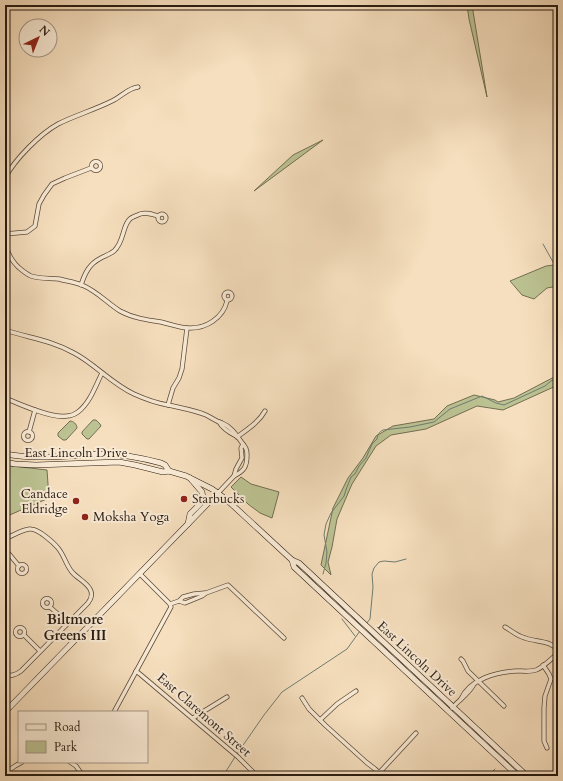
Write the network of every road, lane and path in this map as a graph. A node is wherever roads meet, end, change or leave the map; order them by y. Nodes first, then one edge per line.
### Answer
1 (138, 87) dead end
2 (92, 168) dead end
3 (7, 170) edge
4 (5, 178) edge
5 (158, 216) dead end
6 (5, 234) edge
7 (5, 241) edge
8 (81, 285) junction
9 (227, 301) dead end
10 (187, 328) junction
11 (5, 330) edge
12 (102, 373) junction
13 (5, 398) edge
14 (168, 405) junction
15 (35, 410) junction
16 (265, 411) dead end
17 (29, 432) dead end
18 (237, 437) junction
19 (243, 444) junction
20 (5, 454) edge
21 (242, 455) junction
22 (247, 455) junction
23 (5, 462) edge
24 (169, 471) junction
25 (234, 476) junction
26 (189, 478) junction
27 (218, 493) junction
28 (187, 525) junction
29 (5, 539) edge
30 (5, 549) edge
31 (19, 566) dead end
32 (140, 574) junction
33 (170, 604) junction
34 (50, 607) dead end
35 (68, 623) junction
36 (505, 627) dead end
37 (366, 630) junction
38 (24, 635) dead end
39 (284, 638) dead end
40 (558, 650) edge
41 (40, 651) junction
42 (558, 653) edge
43 (460, 659) dead end
44 (544, 665) junction
45 (136, 671) junction
46 (5, 673) edge
47 (479, 681) junction
48 (356, 691) dead end
49 (227, 696) dead end
50 (302, 698) dead end
51 (504, 706) dead end
52 (453, 707) junction
53 (6, 709) edge
54 (115, 711) edge
55 (448, 711) junction
56 (193, 718) junction
57 (320, 720) junction
58 (416, 733) dead end
59 (547, 748) dead end
60 (20, 763) edge
61 (72, 763) edge
62 (79, 763) edge
63 (76, 766) junction
64 (5, 773) edge
65 (379, 773) junction
66 (83, 776) edge
67 (257, 776) edge
68 (383, 776) edge
69 (518, 776) edge
70 (527, 776) edge

1 - 3 street
2 - 6 street
3 - 4 street
5 - 8 street
7 - 8 street
8 - 10 street
9 - 10 street
10 - 14 street
11 - 12 street
12 - 14 street
12 - 15 street
13 - 15 street
14 - 18 street
15 - 17 street
16 - 18 street
18 - 19 street
19 - 21 street
19 - 22 street
20 - 24 main road, East Lincoln Drive
21 - 22 street
21 - 25 street
22 - 25 street
23 - 24 main road, East Lincoln Drive
24 - 26 main road, East Lincoln Drive
25 - 27 street
26 - 27 main road, East Lincoln Drive
26 - 28 main road
27 - 28 main road
27 - 37 main road, East Lincoln Drive
28 - 32 main road
29 - 35 street
30 - 31 street
32 - 33 street
32 - 53 main road
33 - 39 street
33 - 45 street
34 - 35 street
35 - 41 street
36 - 40 street
37 - 52 main road, East Lincoln Drive
37 - 55 main road, East Lincoln Drive
38 - 41 street
41 - 46 street
42 - 44 street
43 - 47 street
44 - 47 street
44 - 59 street
45 - 54 street
45 - 56 street, East Claremont Street
47 - 51 street
47 - 52 street
48 - 57 street
49 - 56 street
50 - 57 street
52 - 55 street
52 - 70 main road, East Lincoln Drive
55 - 69 main road, East Lincoln Drive
56 - 67 street, East Claremont Street
57 - 65 street
58 - 65 street
60 - 64 street
61 - 63 street
62 - 63 street
63 - 66 street
65 - 68 street

